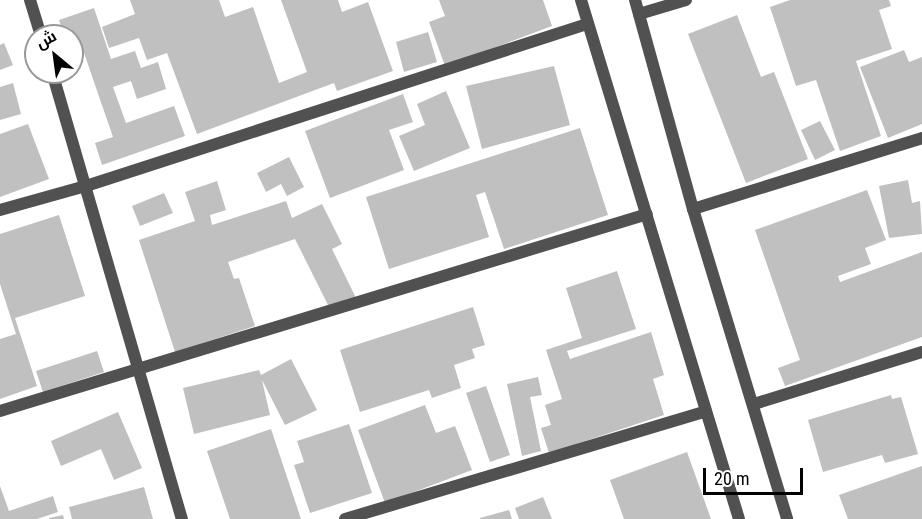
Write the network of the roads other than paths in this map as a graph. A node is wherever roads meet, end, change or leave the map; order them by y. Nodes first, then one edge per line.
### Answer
1 (30, 0) edge
2 (581, 0) edge
3 (635, 0) edge
4 (686, 0) edge
5 (639, 14) junction
6 (37, 24) edge
7 (587, 24) junction
8 (56, 84) edge
9 (922, 138) edge
10 (86, 186) junction
11 (693, 209) junction
12 (0, 210) edge
13 (647, 214) junction
14 (922, 352) edge
15 (136, 368) junction
16 (754, 404) junction
17 (0, 411) edge
18 (705, 412) junction
19 (182, 519) edge
20 (345, 519) edge
21 (739, 519) edge
22 (787, 519) edge

1 - 6 street
2 - 7 street
3 - 5 street
4 - 5 street
5 - 11 street
7 - 10 street
7 - 13 street
8 - 10 street
9 - 11 street
10 - 12 street
10 - 15 street
11 - 16 street
13 - 15 street
13 - 18 street
14 - 16 street
15 - 17 street
15 - 19 street
16 - 22 street
18 - 20 street
18 - 21 street

